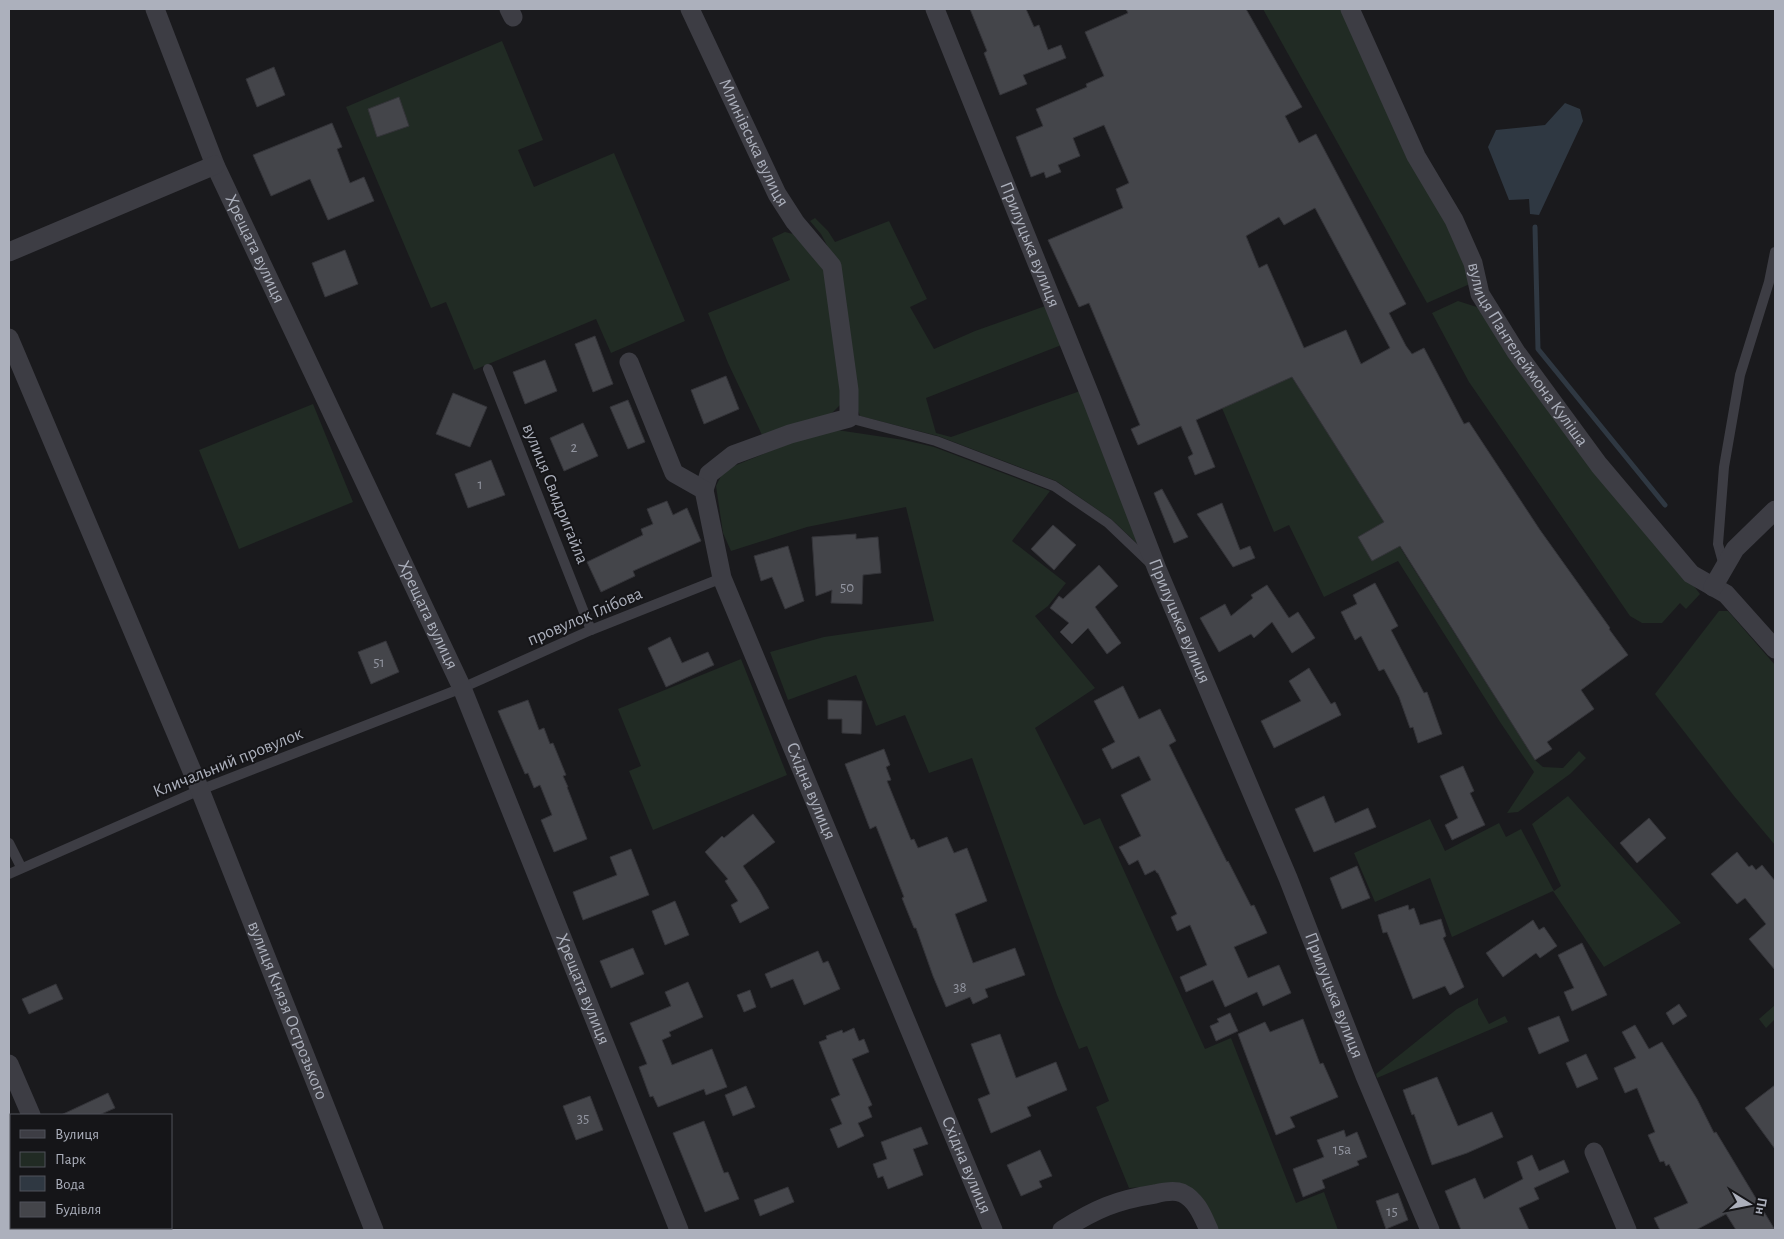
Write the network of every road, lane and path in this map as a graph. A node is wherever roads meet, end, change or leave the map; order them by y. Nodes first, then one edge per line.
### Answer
1 (155, 9) edge
2 (690, 9) edge
3 (935, 9) edge
4 (1350, 9) edge
5 (215, 165) junction
6 (9, 252) edge
7 (1775, 252) edge
8 (9, 338) edge
9 (629, 362) dead end
10 (488, 370) dead end
11 (849, 418) junction
12 (704, 490) junction
13 (1775, 510) edge
14 (1724, 566) junction
15 (1157, 569) junction
16 (722, 578) junction
17 (1713, 587) junction
18 (591, 630) junction
19 (1775, 648) edge
20 (462, 688) junction
21 (200, 790) junction
22 (9, 843) edge
23 (21, 867) junction
24 (9, 874) edge
25 (9, 1064) edge
26 (31, 1114) edge
27 (1594, 1152) dead end
28 (374, 1230) edge
29 (678, 1230) edge
30 (993, 1230) edge
31 (1062, 1230) edge
32 (1209, 1230) edge
33 (1430, 1230) edge
34 (1627, 1230) edge

1 - 5 street, Хрещата вулиця
2 - 11 street, Млинівська вулиця
3 - 15 street, Прилуцька вулиця
4 - 17 street, вулиця Пантелеймона Куліша
5 - 6 street
5 - 20 street, Хрещата вулиця
7 - 14 lane
8 - 21 street, вулиця Князя Острозького
9 - 12 street
10 - 18 lane, вулиця Свидригайла
11 - 12 street
11 - 15 lane
12 - 16 street, Східна вулиця
13 - 14 street
14 - 17 street
15 - 33 street, Прилуцька вулиця
16 - 18 lane, провулок Глібова
16 - 30 street, Східна вулиця
17 - 19 street, вулиця Пантелеймона Куліша
18 - 20 lane, провулок Глібова
20 - 21 lane, Кличальний провулок
20 - 29 street, Хрещата вулиця
21 - 23 lane, Кличальний провулок
21 - 28 street, вулиця Князя Острозького
22 - 23 lane
23 - 24 lane, Кличальний провулок
25 - 26 street
27 - 34 street
31 - 32 street

